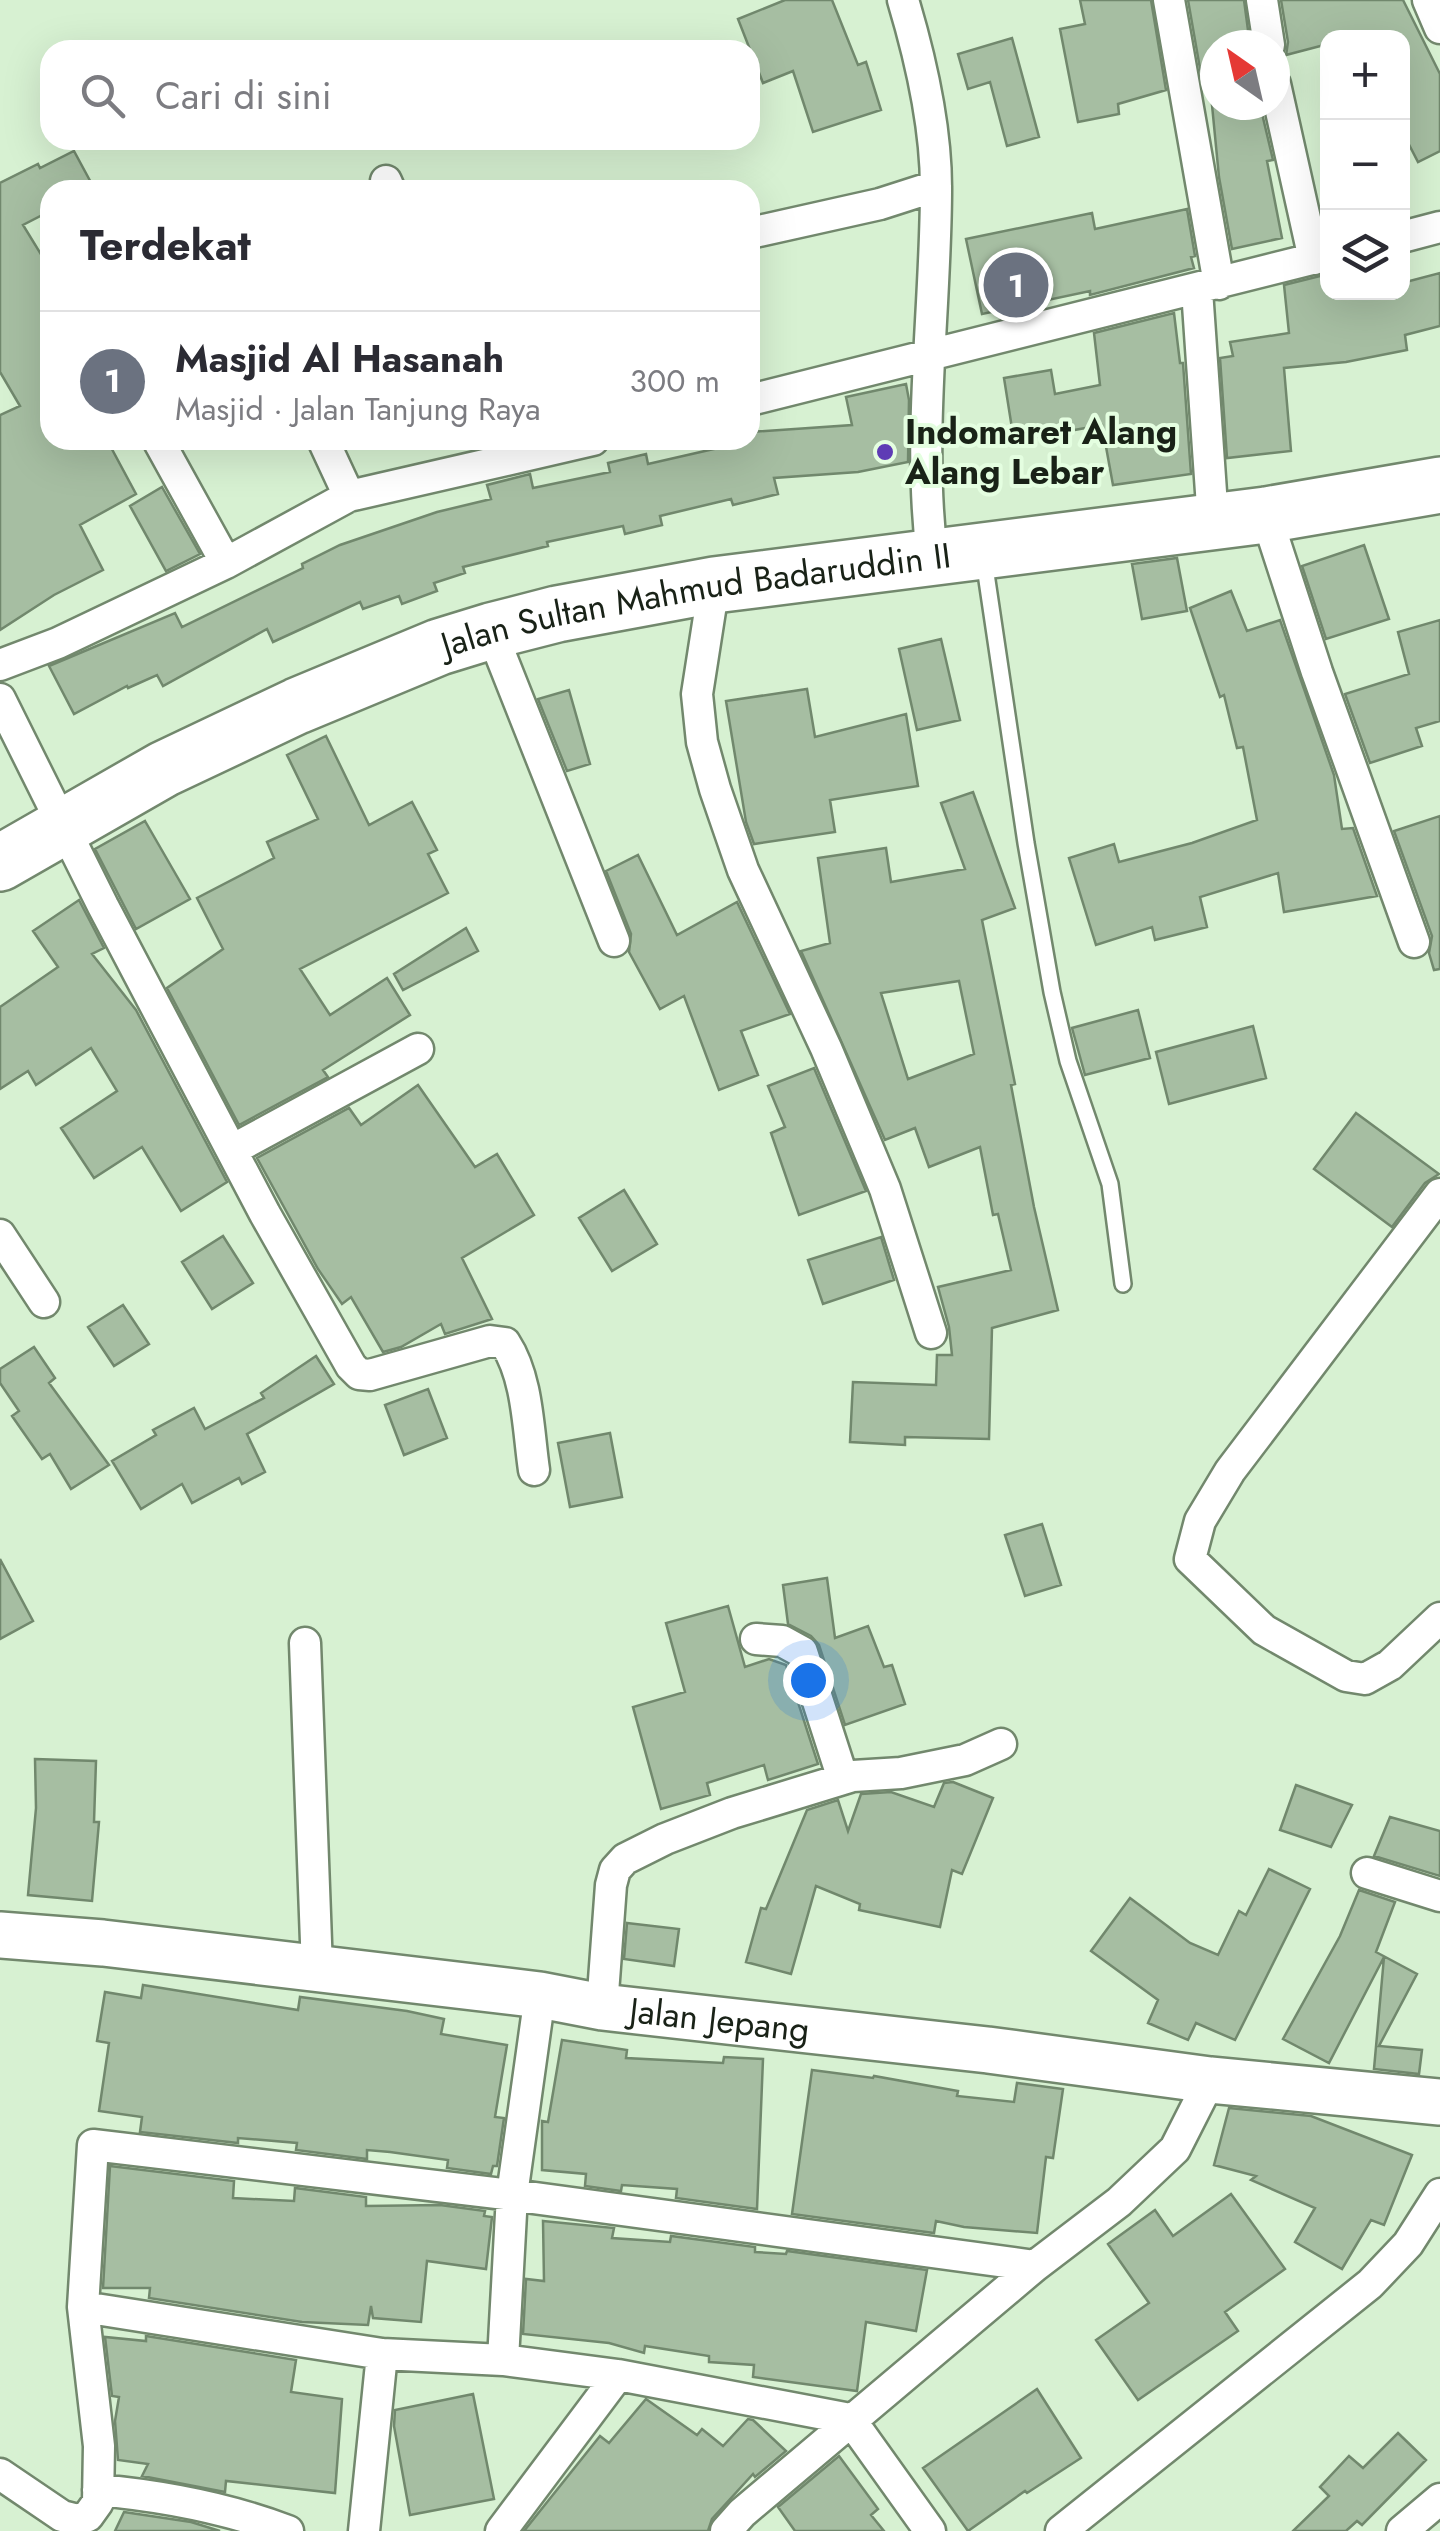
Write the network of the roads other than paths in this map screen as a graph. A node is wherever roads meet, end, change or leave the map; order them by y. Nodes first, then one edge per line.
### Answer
1 (903, 0) edge
2 (1169, 0) edge
3 (1262, 0) edge
4 (1428, 0) edge
5 (1440, 28) edge
6 (1267, 30) edge
7 (1285, 120) edge
8 (936, 186) junction
9 (1440, 227) edge
10 (760, 232) edge
11 (1410, 234) edge
12 (1320, 253) edge
13 (1320, 257) edge
14 (1208, 287) junction
15 (928, 358) junction
16 (760, 398) edge
17 (164, 450) edge
18 (328, 450) edge
19 (505, 450) edge
20 (1440, 484) edge
21 (349, 496) junction
22 (1266, 515) junction
23 (1212, 521) junction
24 (958, 553) junction
25 (226, 563) junction
26 (714, 585) junction
27 (490, 631) junction
28 (0, 665) edge
29 (0, 699) edge
30 (63, 827) junction
31 (0, 864) edge
32 (614, 941) dead end
33 (1414, 942) dead end
34 (418, 1048) dead end
35 (232, 1150) junction
36 (1440, 1194) edge
37 (0, 1235) edge
38 (1122, 1284) dead end
39 (44, 1302) dead end
40 (930, 1333) dead end
41 (534, 1470) dead end
42 (1440, 1618) edge
43 (756, 1638) dead end
44 (305, 1642) dead end
45 (1001, 1744) dead end
46 (842, 1779) junction
47 (1367, 1873) dead end
48 (1440, 1896) edge
49 (0, 1935) edge
50 (317, 1969) junction
51 (540, 1996) junction
52 (602, 2007) junction
53 (1210, 2080) junction
54 (1440, 2102) edge
55 (1440, 2194) edge
56 (512, 2195) junction
57 (1035, 2266) junction
58 (83, 2307) junction
59 (382, 2354) junction
60 (504, 2360) junction
61 (618, 2376) junction
62 (850, 2419) junction
63 (0, 2474) edge
64 (98, 2490) junction
65 (1440, 2499) edge
66 (1079, 2526) edge
67 (288, 2531) edge
68 (364, 2531) edge
69 (501, 2531) edge
70 (726, 2531) edge
71 (930, 2531) edge
72 (1402, 2531) edge

1 - 8 street
2 - 14 street
3 - 6 street
4 - 5 street
7 - 12 street
8 - 10 street
8 - 15 street
9 - 11 street
13 - 14 street
14 - 15 street
14 - 23 street
15 - 16 street
15 - 24 street
17 - 25 street
18 - 21 street
19 - 21 street
20 - 22 highway, Jalan Sultan Mahmud Badaruddin II
21 - 25 street
22 - 23 highway, Jalan Sultan Mahmud Badaruddin II
22 - 33 street
23 - 24 highway, Jalan Sultan Mahmud Badaruddin II
24 - 26 highway, Jalan Sultan Mahmud Badaruddin II
24 - 38 lane
25 - 28 street
26 - 27 highway, Jalan Sultan Mahmud Badaruddin II
26 - 40 street
27 - 30 highway, Jalan Sultan Mahmud Badaruddin II
27 - 32 street
29 - 30 street
30 - 31 highway, Jalan Sultan Mahmud Badaruddin II
30 - 35 street
34 - 35 street
35 - 41 street
36 - 42 street
37 - 39 street
43 - 46 street
44 - 50 street
45 - 46 street
46 - 52 street
47 - 48 street
49 - 50 street, Jalan Jepang
50 - 51 street, Jalan Jepang
51 - 52 street, Jalan Jepang
51 - 56 street
52 - 53 street, Jalan Jepang
53 - 54 street, Jalan Jepang
53 - 57 street
55 - 66 street
56 - 57 street
56 - 58 street
56 - 60 street
57 - 62 street
58 - 59 street
58 - 64 street
59 - 60 street
59 - 68 street
60 - 61 street
61 - 62 street
61 - 69 street
62 - 70 street
62 - 71 street
63 - 64 street
64 - 67 street
65 - 72 street

